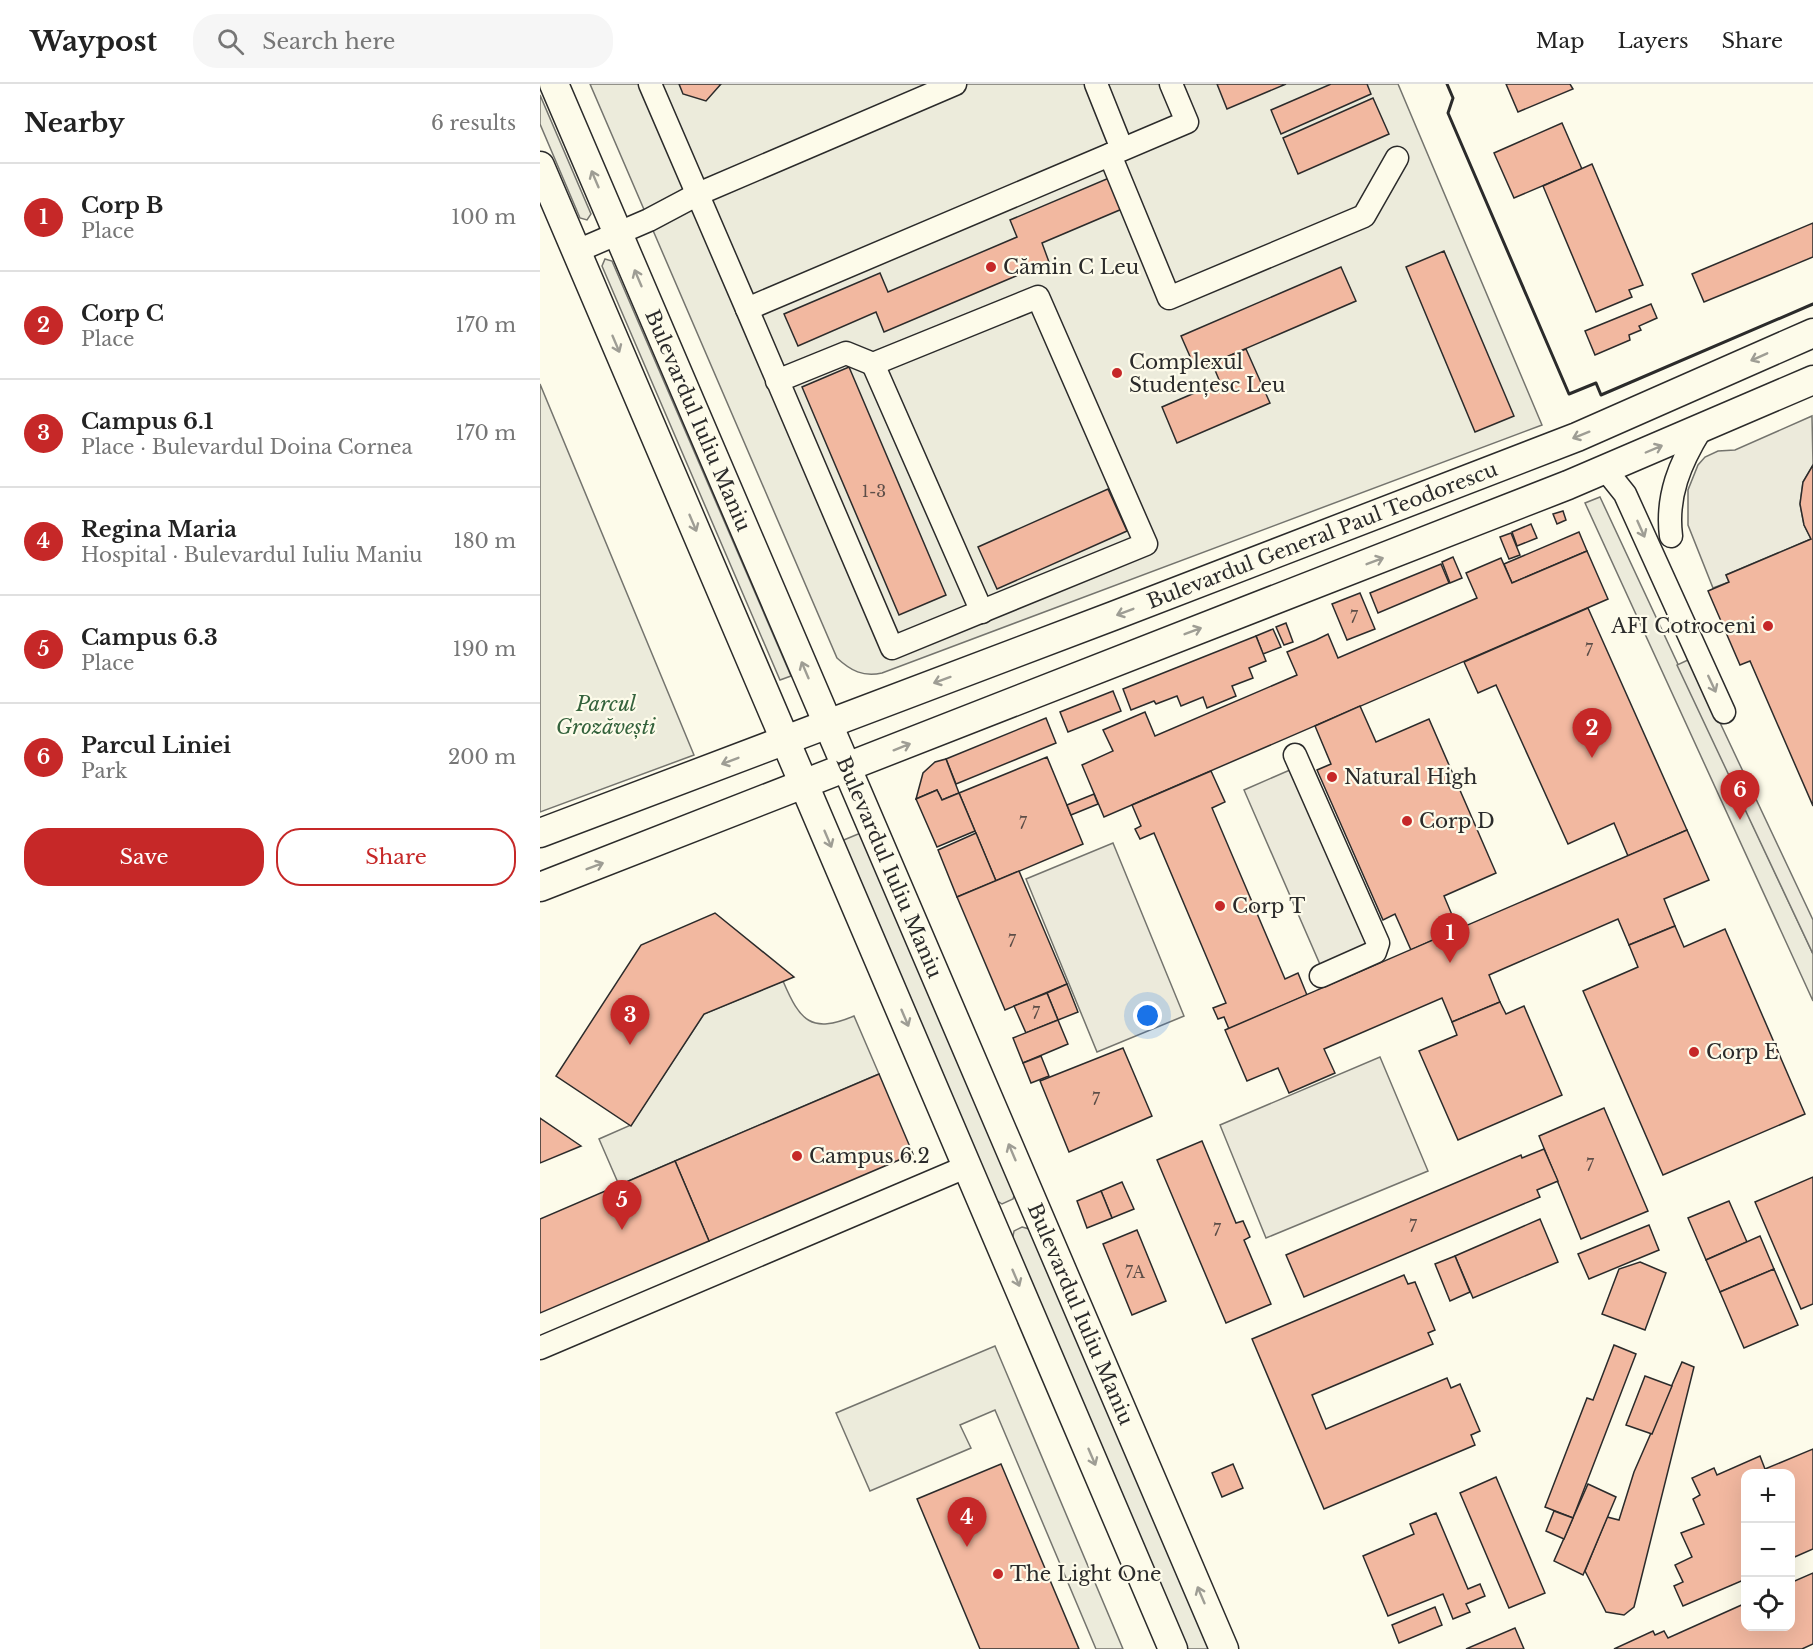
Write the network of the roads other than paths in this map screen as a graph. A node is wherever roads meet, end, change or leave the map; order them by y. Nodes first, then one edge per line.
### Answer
1 (554, 84) edge
2 (650, 84) edge
3 (955, 84) edge
4 (1096, 84) edge
5 (1171, 84) edge
6 (1116, 152) junction
7 (1397, 158) dead end
8 (540, 166) edge
9 (698, 194) junction
10 (619, 233) junction
11 (577, 251) junction
12 (747, 309) junction
13 (1813, 333) edge
14 (873, 364) junction
15 (1813, 380) edge
16 (777, 381) junction
17 (1701, 429) junction
18 (1605, 470) junction
19 (1671, 536) dead end
20 (1653, 555) junction
21 (982, 612) junction
22 (1713, 655) dead end
23 (1724, 712) dead end
24 (827, 724) junction
25 (785, 741) junction
26 (1295, 755) dead end
27 (848, 769) junction
28 (805, 786) junction
29 (540, 833) edge
30 (540, 887) edge
31 (1322, 976) dead end
32 (968, 1166) junction
33 (540, 1348) edge
34 (1173, 1649) edge
35 (1224, 1649) edge

10 -> 1 main road, Bulevardul Iuliu Maniu
2 - 9 street
3 - 9 street
4 - 6 street
5 - 6 street
6 - 7 street
6 - 12 street
8 - 11 main road
9 - 10 street
9 - 12 street
10 - 11 street
24 -> 10 main road, Bulevardul Iuliu Maniu
11 -> 25 main road
12 - 16 street
13 -> 24 main road, Bulevardul General Paul Teodorescu
14 - 16 street
14 - 21 street
14 - 21 street
15 - 17 main road
16 - 21 street
18 -> 17 main road
17 - 19 street
18 -> 20 street
27 -> 18 main road
20 - 22 street
20 -> 23 street
24 - 25 main road, Bulevardul General Paul Teodorescu
24 - 27 main road, Bulevardul Iuliu Maniu
25 - 28 main road
25 -> 29 main road, Bulevardul General Paul Teodorescu
26 - 31 street
27 - 28 main road
35 -> 27 main road, Bulevardul Iuliu Maniu
30 -> 28 main road
28 -> 32 main road
32 - 33 street
32 -> 34 main road

